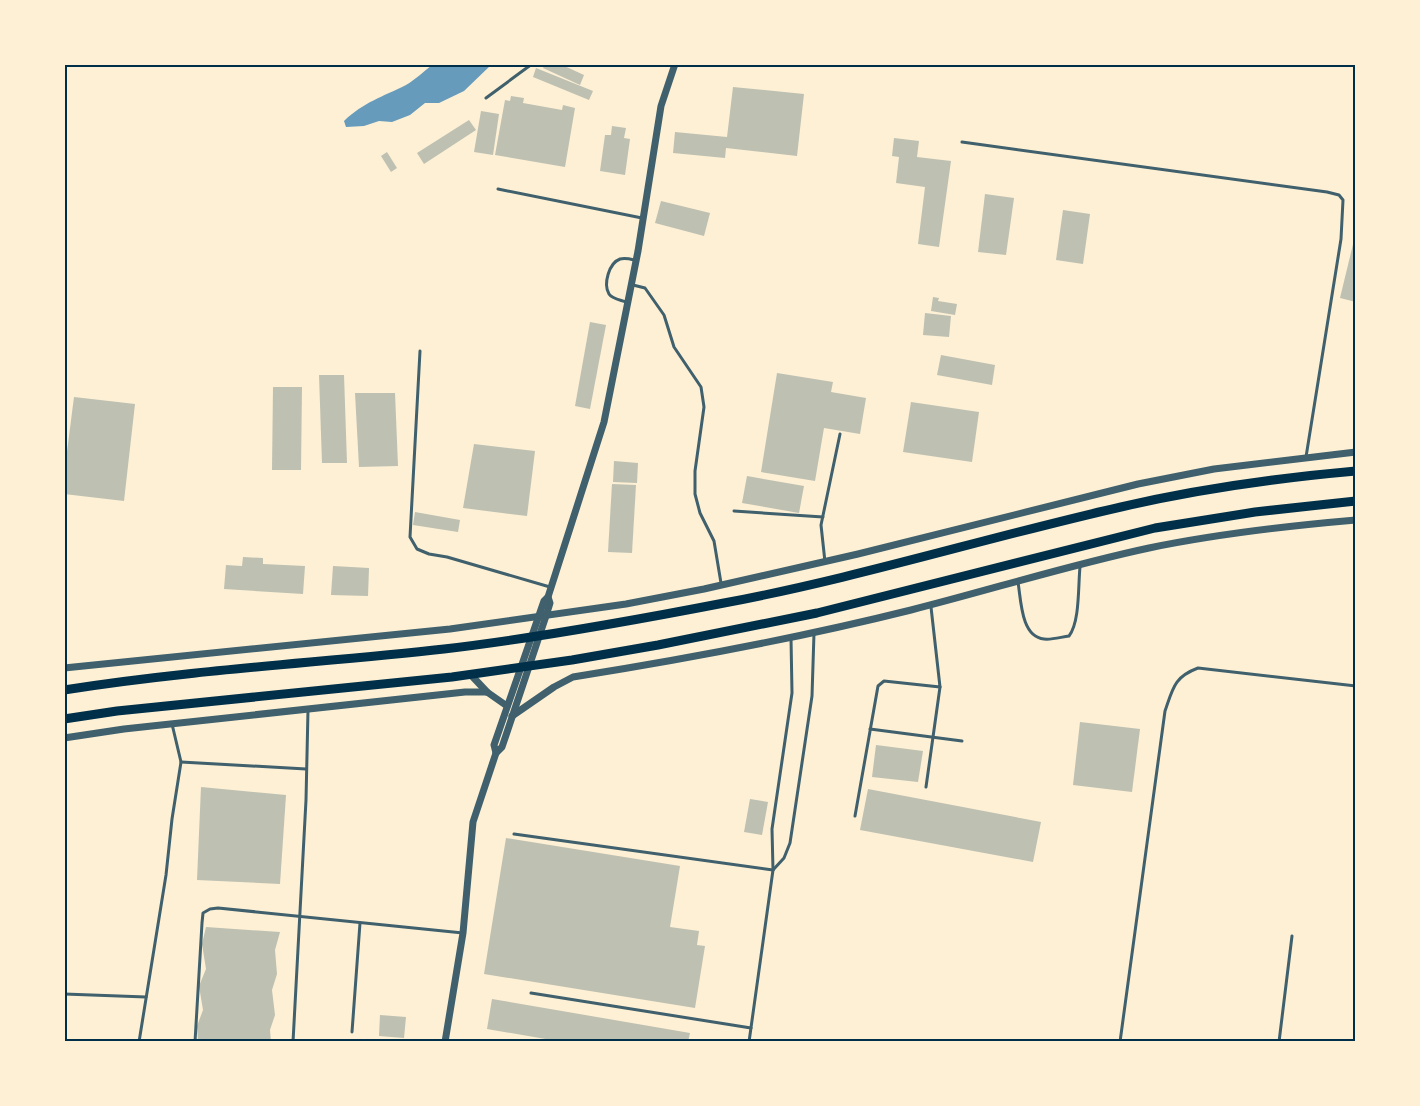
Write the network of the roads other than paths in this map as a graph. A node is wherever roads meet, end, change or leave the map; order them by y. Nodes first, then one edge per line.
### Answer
1 (532, 64) edge
2 (675, 64) edge
3 (486, 98) dead end
4 (962, 142) dead end
5 (498, 189) dead end
6 (644, 218) junction
7 (637, 261) junction
8 (632, 284) junction
9 (628, 302) junction
10 (420, 351) dead end
11 (840, 434) dead end
12 (1356, 452) edge
13 (1306, 457) junction
14 (1356, 471) edge
15 (1356, 501) edge
16 (734, 511) dead end
17 (823, 517) junction
18 (1356, 520) edge
19 (825, 562) junction
20 (1080, 565) junction
21 (1018, 581) junction
22 (721, 585) junction
23 (550, 587) junction
24 (930, 604) junction
25 (543, 617) junction
26 (814, 632) junction
27 (536, 636) junction
28 (791, 637) junction
29 (525, 667) junction
30 (64, 668) edge
31 (471, 675) junction
32 (1356, 686) edge
33 (940, 687) junction
34 (64, 690) edge
35 (487, 692) junction
36 (507, 706) junction
37 (308, 710) junction
38 (512, 716) junction
39 (64, 719) edge
40 (172, 724) junction
41 (870, 729) junction
42 (933, 737) junction
43 (64, 738) edge
44 (962, 741) dead end
45 (496, 753) junction
46 (181, 762) junction
47 (306, 770) junction
48 (926, 788) dead end
49 (855, 816) dead end
50 (514, 834) dead end
51 (773, 870) junction
52 (299, 917) junction
53 (360, 923) junction
54 (463, 933) junction
55 (1292, 936) dead end
56 (531, 993) dead end
57 (64, 994) edge
58 (146, 997) junction
59 (751, 1028) junction
60 (352, 1032) dead end
61 (139, 1041) edge
62 (195, 1041) edge
63 (293, 1041) edge
64 (445, 1041) edge
65 (749, 1041) edge
66 (1120, 1041) edge
67 (1279, 1041) edge

1 - 3 lane
2 - 6 street
4 - 13 lane
5 - 6 lane
6 - 7 street
7 - 8 street
7 - 9 lane
8 - 9 street
8 - 22 lane
9 - 23 street
10 - 23 lane
11 - 17 lane
12 - 13 street
13 - 19 street
14 - 27 highway
15 - 29 highway
16 - 17 lane
17 - 19 lane
18 - 20 street
19 - 22 street
20 - 21 street
20 - 21 lane
21 - 24 street
22 - 25 street
23 - 25 street
24 - 26 street
24 - 33 lane
25 - 27 street
25 - 30 street
26 - 28 street
26 - 51 lane
27 - 29 street
27 - 34 highway
28 - 38 street
28 - 51 lane
29 - 31 highway
29 - 36 street
29 - 38 street
31 - 35 street
31 - 39 highway
32 - 66 lane
33 - 41 lane
33 - 42 lane
35 - 36 street
35 - 37 street
36 - 45 street
37 - 40 street
37 - 47 lane
38 - 45 street
40 - 43 street
40 - 46 lane
41 - 42 lane
41 - 49 lane
42 - 44 lane
42 - 48 lane
45 - 54 street
46 - 47 lane
46 - 58 lane
47 - 52 lane
50 - 51 lane
51 - 59 lane
52 - 53 lane
52 - 62 lane
52 - 63 lane
53 - 54 lane
53 - 60 lane
54 - 64 street
55 - 67 lane
56 - 59 lane
57 - 58 lane
58 - 61 lane
59 - 65 lane

